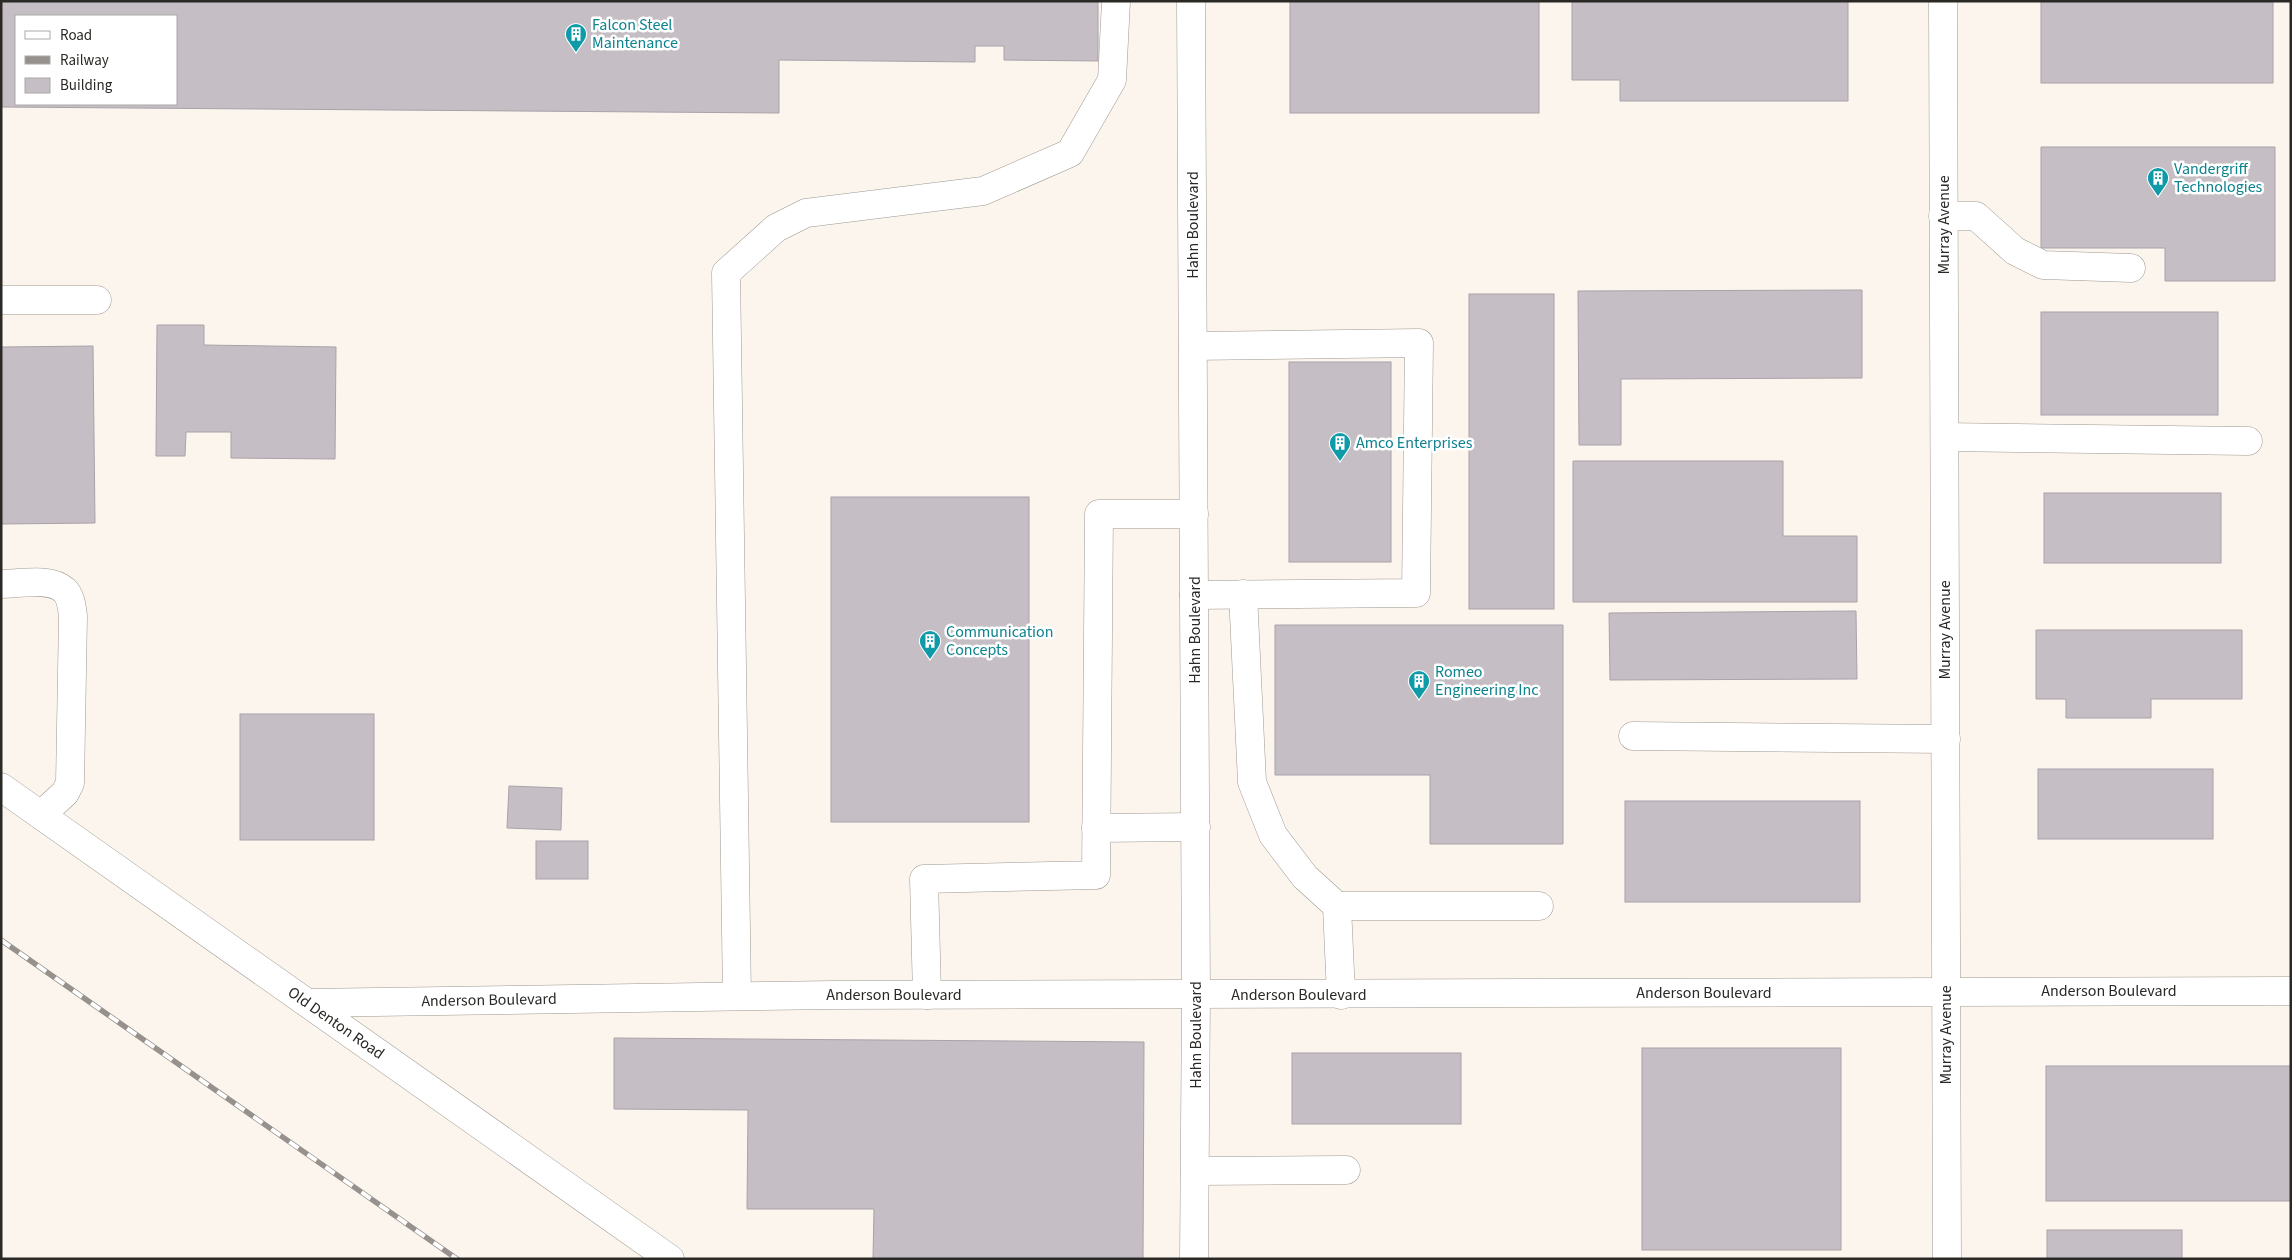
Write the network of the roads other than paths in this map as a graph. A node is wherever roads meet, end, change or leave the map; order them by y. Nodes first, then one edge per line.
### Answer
1 (1116, 1) edge
2 (1191, 1) edge
3 (1943, 1) edge
4 (1943, 216) junction
5 (2130, 268) dead end
6 (1, 300) edge
7 (97, 300) dead end
8 (1193, 346) junction
9 (1945, 437) junction
10 (2248, 441) dead end
11 (1194, 514) junction
12 (1, 584) edge
13 (1243, 594) junction
14 (1194, 595) junction
15 (1633, 736) dead end
16 (1946, 739) junction
17 (1, 787) edge
18 (41, 815) junction
19 (1196, 827) junction
20 (1096, 828) junction
21 (1337, 906) junction
22 (1539, 906) dead end
23 (2291, 991) edge
24 (1946, 992) junction
25 (926, 994) junction
26 (1341, 994) junction
27 (1196, 995) junction
28 (737, 996) junction
29 (308, 1003) junction
30 (1346, 1170) dead end
31 (1195, 1171) junction
32 (670, 1259) edge
33 (1194, 1259) edge
34 (1947, 1259) edge

1 - 28 street
2 - 8 street, Hahn Boulevard
3 - 4 street, Murray Avenue
4 - 5 street
4 - 9 street, Murray Avenue
6 - 7 street
8 - 11 street, Hahn Boulevard
8 - 13 street
9 - 10 street
9 - 16 street, Murray Avenue
11 - 14 street, Hahn Boulevard
11 - 20 street
12 - 18 street
13 - 14 street
13 - 21 street
14 - 19 street, Hahn Boulevard
15 - 16 street
16 - 24 street, Murray Avenue
17 - 18 street, Old Denton Road
18 - 29 street, Old Denton Road
19 - 20 street
19 - 27 street, Hahn Boulevard
20 - 25 street
21 - 22 street
21 - 26 street
23 - 24 street, Anderson Boulevard
24 - 26 street, Anderson Boulevard
24 - 34 street, Murray Avenue
25 - 27 street, Anderson Boulevard
25 - 28 street, Anderson Boulevard
26 - 27 street, Anderson Boulevard
27 - 31 street, Hahn Boulevard
28 - 29 street, Anderson Boulevard
29 - 32 street, Old Denton Road
30 - 31 street
31 - 33 street, Hahn Boulevard

